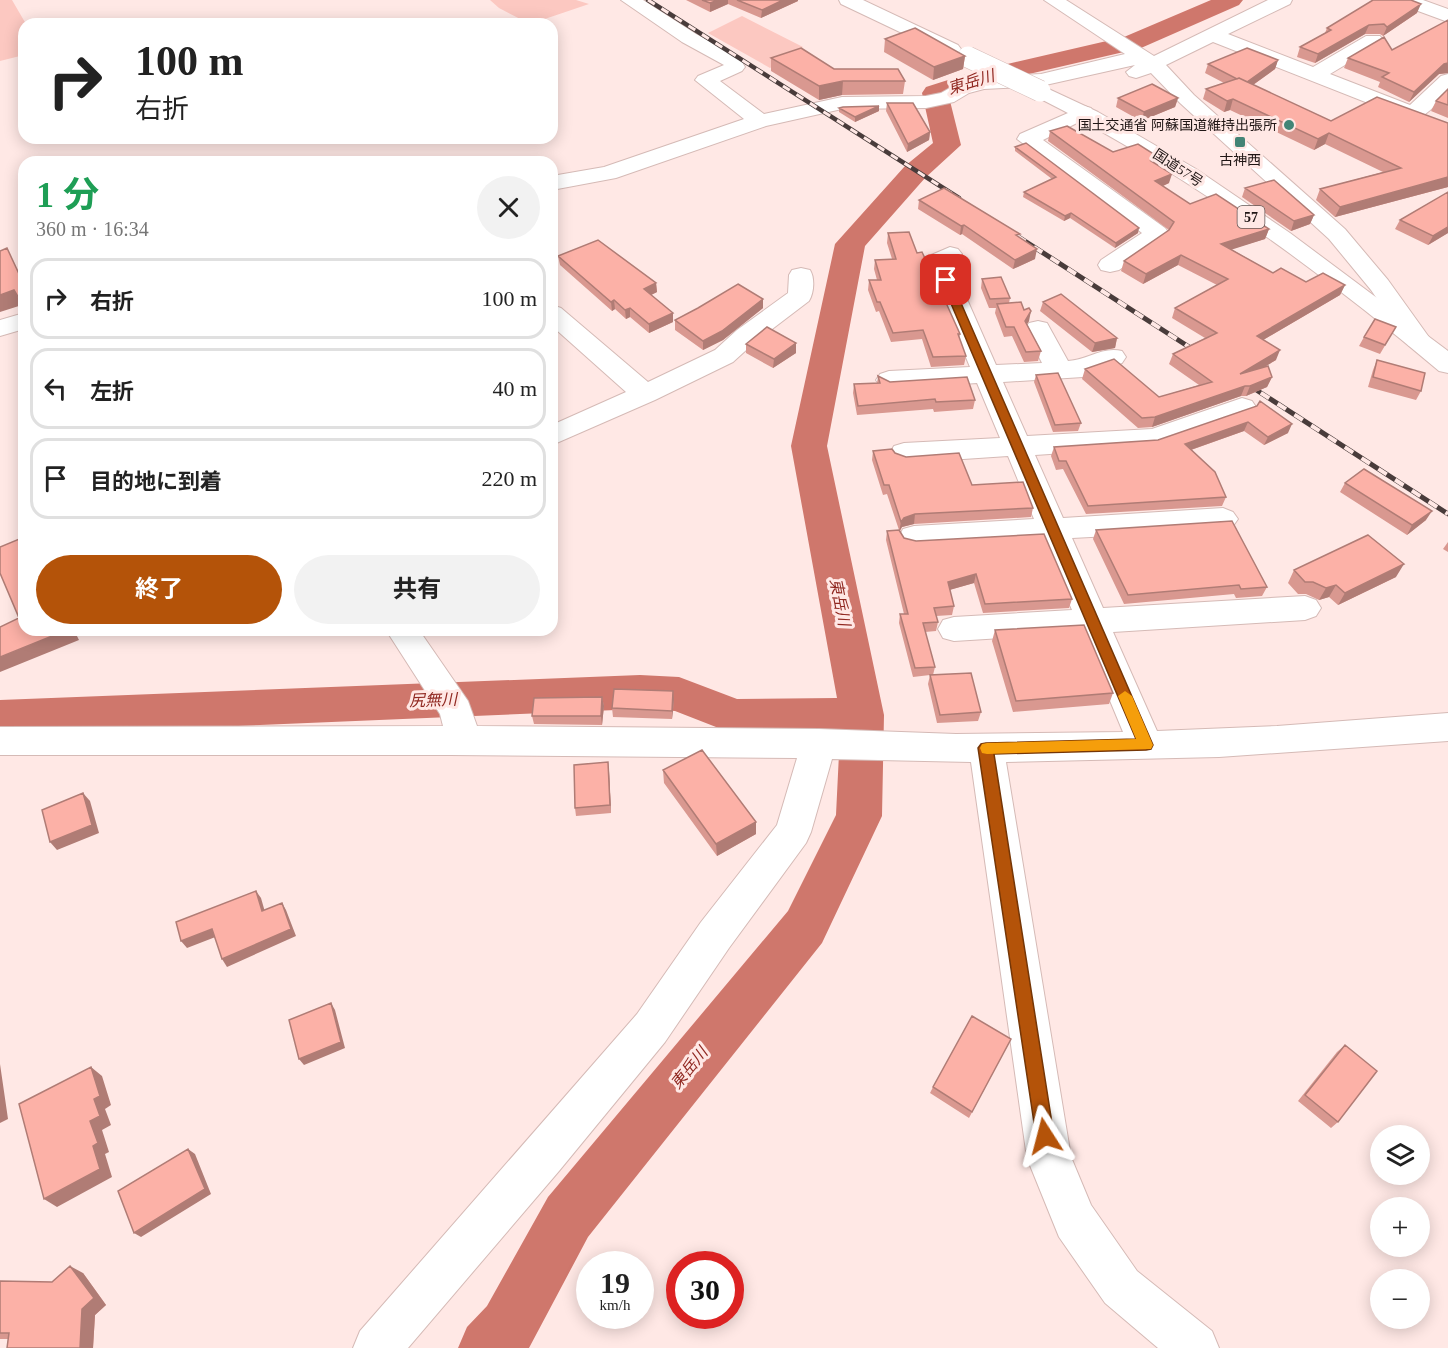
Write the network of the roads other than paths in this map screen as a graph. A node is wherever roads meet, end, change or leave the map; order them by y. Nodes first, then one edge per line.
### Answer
1 (630, 0) edge
2 (848, 0) edge
3 (1053, 0) edge
4 (1283, 0) edge
5 (1406, 0) edge
6 (1448, 16) edge
7 (1213, 35) junction
8 (1373, 40) edge
9 (1146, 59) junction
10 (1314, 75) junction
11 (1448, 80) edge
12 (1115, 82) dead end
13 (1078, 103) junction
14 (760, 120) junction
15 (558, 182) edge
16 (950, 254) dead end
17 (1360, 258) junction
18 (1110, 266) dead end
19 (1318, 266) junction
20 (801, 275) dead end
21 (558, 319) edge
22 (18, 323) edge
23 (0, 328) edge
24 (1038, 329) dead end
25 (1418, 340) junction
26 (1113, 357) edge
27 (1448, 365) edge
28 (1059, 370) junction
29 (987, 375) junction
30 (888, 380) edge
31 (645, 394) junction
32 (1242, 407) dead end
33 (558, 433) edge
34 (1018, 448) junction
35 (904, 453) dead end
36 (1223, 519) edge
37 (1053, 530) junction
38 (914, 537) dead end
39 (1305, 608) dead end
40 (1093, 622) junction
41 (954, 629) dead end
42 (406, 636) edge
43 (454, 713) junction
44 (1448, 727) edge
45 (0, 741) edge
46 (826, 743) junction
47 (1146, 745) junction
48 (986, 748) junction
49 (377, 1348) edge
50 (1195, 1348) edge

1 - 14 main road
2 - 13 main road, 国道57号 / 57, bridge
3 - 9 main road
4 - 7 main road
5 - 6 main road
7 - 9 main road
7 - 10 main road
8 - 10 main road
9 - 12 main road
9 - 14 main road
9 - 17 main road
10 - 11 main road
13 - 18 main road
13 - 19 main road, 国道57号 / 57
14 - 15 main road
16 - 29 main road
17 - 19 main road
17 - 25 main road
19 - 25 main road, 国道57号 / 57
20 - 31 main road
21 - 31 main road
22 - 23 main road
24 - 28 main road
25 - 27 main road, 国道57号 / 57
26 - 28 main road
28 - 29 main road
29 - 30 main road
29 - 34 main road
31 - 33 main road
32 - 34 main road
34 - 35 main road
34 - 37 main road
36 - 37 main road
37 - 38 main road
37 - 40 main road
39 - 40 main road
40 - 41 main road
40 - 47 main road
42 - 43 main road
43 - 45 main road
43 - 46 main road
44 - 47 main road
46 - 48 main road
46 - 49 main road
47 - 48 main road
48 - 50 main road

